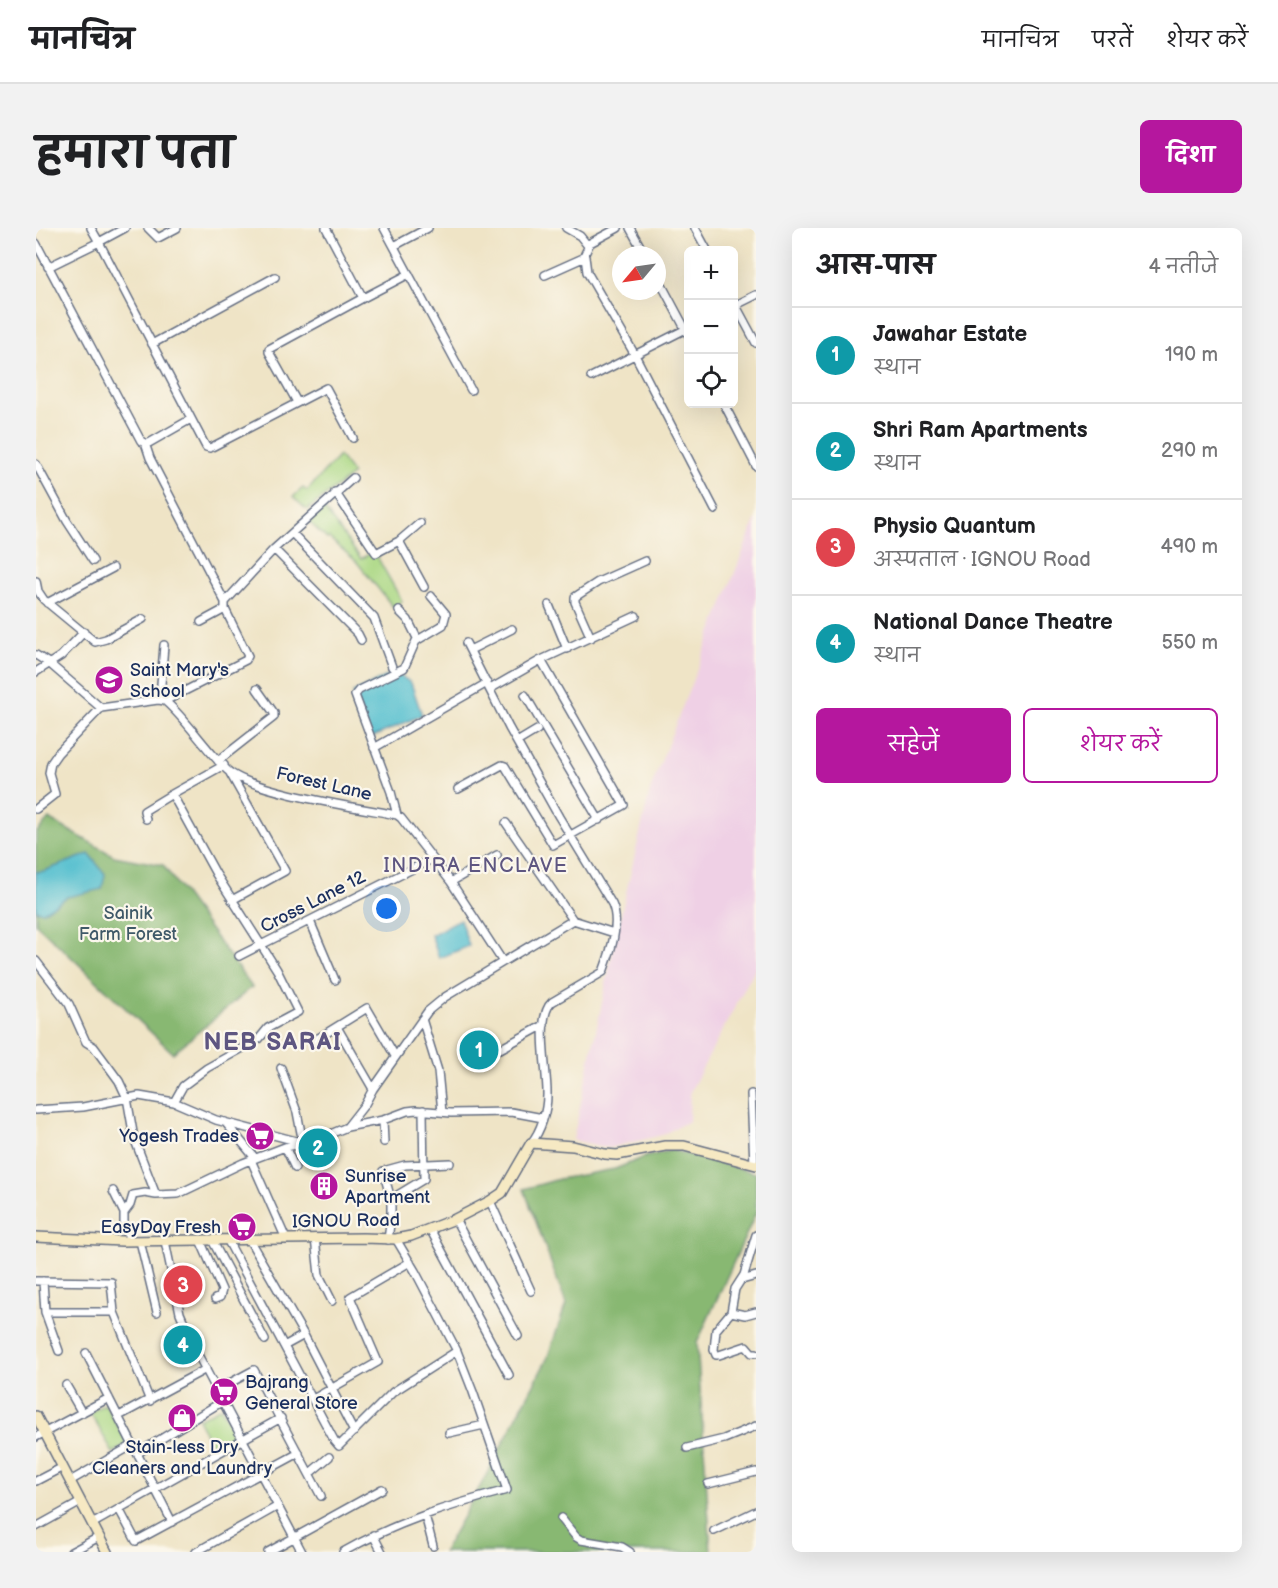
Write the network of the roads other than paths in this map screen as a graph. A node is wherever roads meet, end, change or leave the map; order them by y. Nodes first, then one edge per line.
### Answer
1 (91, 228) edge
2 (125, 228) edge
3 (148, 228) edge
4 (177, 228) edge
5 (326, 228) edge
6 (384, 228) edge
7 (428, 228) edge
8 (566, 228) edge
9 (618, 228) edge
10 (630, 228) edge
11 (695, 228) edge
12 (99, 242) junction
13 (36, 243) edge
14 (394, 246) junction
15 (588, 246) junction
16 (640, 246) edge
17 (705, 246) edge
18 (585, 257) junction
19 (48, 267) junction
20 (409, 274) junction
21 (545, 275) dead end
22 (276, 277) dead end
23 (666, 292) edge
24 (756, 295) edge
25 (363, 298) junction
26 (738, 302) edge
27 (738, 311) edge
28 (684, 324) edge
29 (684, 333) edge
30 (756, 343) edge
31 (152, 345) junction
32 (634, 355) junction
33 (591, 377) dead end
34 (471, 390) dead end
35 (297, 402) junction
36 (726, 408) edge
37 (191, 419) junction
38 (353, 438) dead end
39 (145, 443) junction
40 (36, 464) edge
41 (756, 466) edge
42 (353, 478) dead end
43 (335, 492) junction
44 (715, 510) dead end
45 (420, 523) dead end
46 (292, 532) junction
47 (399, 541) junction
48 (274, 549) junction
49 (93, 561) dead end
50 (645, 561) dead end
51 (113, 568) dead end
52 (36, 581) edge
53 (424, 586) dead end
54 (431, 596) dead end
55 (47, 603) junction
56 (549, 605) dead end
57 (225, 606) junction
58 (399, 611) dead end
59 (636, 616) dead end
60 (143, 619) dead end
61 (201, 622) dead end
62 (512, 629) dead end
63 (84, 632) junction
64 (591, 638) junction
65 (361, 640) dead end
66 (417, 640) junction
67 (466, 643) dead end
68 (164, 645) dead end
69 (567, 649) junction
70 (470, 650) junction
71 (36, 655) edge
72 (541, 660) junction
73 (50, 664) junction
74 (392, 667) dead end
75 (36, 672) edge
76 (488, 686) junction
77 (257, 689) dead end
78 (525, 695) dead end
79 (164, 700) junction
80 (100, 708) junction
81 (537, 730) dead end
82 (517, 742) junction
83 (374, 748) junction
84 (223, 765) junction
85 (458, 789) dead end
86 (172, 794) junction
87 (36, 809) edge
88 (397, 816) junction
89 (146, 819) dead end
90 (599, 820) junction
91 (506, 822) dead end
92 (572, 836) junction
93 (497, 855) dead end
94 (432, 858) junction
95 (451, 882) junction
96 (232, 900) junction
97 (573, 920) junction
98 (310, 921) junction
99 (614, 933) junction
100 (261, 945) junction
101 (239, 956) dead end
102 (36, 962) edge
103 (503, 962) junction
104 (336, 980) dead end
105 (422, 1019) junction
106 (544, 1025) junction
107 (338, 1027) junction
108 (312, 1042) dead end
109 (500, 1049) dead end
110 (395, 1056) junction
111 (281, 1068) dead end
112 (373, 1089) junction
113 (751, 1094) dead end
114 (128, 1098) junction
115 (174, 1102) junction
116 (36, 1110) edge
117 (423, 1110) junction
118 (442, 1112) junction
119 (543, 1118) junction
120 (383, 1120) junction
121 (225, 1122) junction
122 (347, 1127) junction
123 (384, 1142) dead end
124 (303, 1143) junction
125 (531, 1143) junction
126 (285, 1147) junction
127 (253, 1159) junction
128 (450, 1163) dead end
129 (755, 1164) edge
130 (424, 1166) junction
131 (295, 1168) dead end
132 (113, 1191) dead end
133 (156, 1195) junction
134 (391, 1199) junction
135 (490, 1200) junction
136 (124, 1213) junction
137 (455, 1219) junction
138 (430, 1229) junction
139 (36, 1237) edge
140 (756, 1237) edge
141 (315, 1238) junction
142 (286, 1239) junction
143 (392, 1239) junction
144 (200, 1240) junction
145 (212, 1240) junction
146 (250, 1240) junction
147 (130, 1241) junction
148 (140, 1241) junction
149 (165, 1241) junction
150 (228, 1241) junction
151 (410, 1262) junction
152 (756, 1276) edge
153 (741, 1280) junction
154 (40, 1281) edge
155 (531, 1292) dead end
156 (350, 1297) junction
157 (215, 1299) dead end
158 (341, 1300) dead end
159 (332, 1301) dead end
160 (45, 1312) junction
161 (114, 1312) junction
162 (157, 1312) dead end
163 (731, 1312) junction
164 (756, 1312) edge
165 (304, 1335) junction
166 (518, 1336) dead end
167 (266, 1340) dead end
168 (284, 1346) junction
169 (59, 1351) dead end
170 (457, 1351) junction
171 (86, 1353) dead end
172 (756, 1353) edge
173 (206, 1369) junction
174 (509, 1375) dead end
175 (66, 1385) dead end
176 (332, 1388) junction
177 (217, 1390) junction
178 (109, 1398) junction
179 (313, 1400) junction
180 (150, 1401) junction
181 (223, 1401) junction
182 (82, 1413) junction
183 (36, 1416) edge
184 (119, 1416) junction
185 (281, 1418) junction
186 (484, 1425) junction
187 (756, 1426) edge
188 (354, 1432) junction
189 (449, 1433) dead end
190 (40, 1435) edge
191 (243, 1439) junction
192 (133, 1444) junction
193 (687, 1448) dead end
194 (299, 1453) junction
195 (138, 1454) junction
196 (329, 1457) dead end
197 (63, 1467) junction
198 (756, 1472) edge
199 (261, 1473) junction
200 (310, 1473) junction
201 (36, 1481) edge
202 (70, 1481) junction
203 (708, 1484) dead end
204 (155, 1488) junction
205 (382, 1489) dead end
206 (321, 1496) dead end
207 (81, 1502) junction
208 (278, 1506) junction
209 (119, 1509) junction
210 (756, 1511) edge
211 (425, 1515) junction
212 (561, 1518) dead end
213 (172, 1522) junction
214 (92, 1524) junction
215 (36, 1527) edge
216 (714, 1531) dead end
217 (373, 1535) junction
218 (99, 1537) junction
219 (292, 1539) junction
220 (433, 1546) dead end
221 (71, 1552) edge
222 (107, 1552) edge
223 (196, 1552) edge
224 (268, 1552) edge
225 (302, 1552) edge
226 (343, 1552) edge
227 (382, 1552) edge
228 (630, 1552) edge

1 - 12 street
2 - 12 street
3 - 4 street
5 - 25 street
6 - 14 street
7 - 14 street
8 - 15 street
9 - 15 street
10 - 16 street
11 - 17 street
12 - 19 street
12 - 31 street
13 - 19 street
14 - 20 street
15 - 18 street
18 - 21 street
18 - 32 street
19 - 39 street
20 - 25 street
20 - 34 street
22 - 31 street
23 - 28 street
24 - 26 street
25 - 35 street
27 - 30 street
29 - 32 street
31 - 37 street
32 - 33 street
32 - 44 street
35 - 37 street
35 - 38 street
36 - 41 street
37 - 39 street
39 - 57 street
40 - 49 street
42 - 43 street
43 - 46 street
43 - 47 street
45 - 47 street
46 - 48 street
46 - 74 street
47 - 53 street
48 - 57 street
48 - 65 street
50 - 64 street
51 - 55 street
52 - 55 street
54 - 66 street
55 - 63 street
56 - 69 street
57 - 61 street
57 - 79 street
58 - 66 street
59 - 64 street
60 - 63 street
62 - 70 street
63 - 73 street
64 - 69 street
66 - 83 street
67 - 70 street
68 - 79 street
69 - 72 street
70 - 76 street
71 - 73 street
72 - 76 street
72 - 90 street
73 - 75 street
73 - 80 street
76 - 82 street
76 - 83 street
77 - 84 street
78 - 90 street
79 - 80 street
79 - 84 street, Forest Lane
80 - 87 street
81 - 82 street
82 - 92 street
83 - 88 street
84 - 86 street
84 - 88 street, Forest Lane
84 - 96 street
85 - 92 street
86 - 89 street
86 - 96 street
88 - 94 street
90 - 92 street
91 - 97 street
92 - 99 street
93 - 95 street
94 - 95 street
94 - 98 street, Cross Lane 12
95 - 103 street
96 - 100 street
97 - 99 street
97 - 103 street
98 - 100 street, Cross Lane 12
98 - 104 street
99 - 106 street
100 - 101 street, Cross Lane 12
100 - 115 street
102 - 114 street
103 - 105 street
105 - 110 street
105 - 118 street
106 - 109 street
106 - 119 street
107 - 108 street
107 - 110 street
107 - 112 street
110 - 112 street
111 - 124 street
112 - 122 street
113 - 129 street
114 - 115 street
114 - 116 street
114 - 133 street
115 - 121 street
117 - 118 street
117 - 120 street
117 - 130 street
118 - 119 street
119 - 125 street
120 - 122 street
120 - 123 street
121 - 124 street
121 - 127 street
122 - 124 street
124 - 126 street
125 - 129 street
125 - 135 street, IGNOU Road
126 - 127 street
126 - 131 street
127 - 133 street
127 - 142 street
128 - 130 street
130 - 134 street
130 - 134 street
132 - 136 street
133 - 136 street
134 - 143 street
135 - 137 street, IGNOU Road
135 - 155 street
136 - 147 street
137 - 138 street, IGNOU Road
137 - 166 street
138 - 143 street, IGNOU Road
138 - 174 street
139 - 147 street, IGNOU Road
140 - 153 street
141 - 142 street, IGNOU Road
141 - 143 street, IGNOU Road
141 - 159 street
142 - 146 street, IGNOU Road
143 - 151 street
144 - 145 street, IGNOU Road
144 - 149 street, IGNOU Road
144 - 157 street
145 - 150 street, IGNOU Road
145 - 167 street
146 - 150 street, IGNOU Road
146 - 165 street
147 - 148 street, IGNOU Road
148 - 149 street, IGNOU Road
148 - 162 street
149 - 173 street
150 - 168 street
151 - 156 street
151 - 170 street
152 - 153 street
153 - 163 street
154 - 160 street
154 - 161 street
156 - 158 street
156 - 176 street
160 - 161 street
160 - 169 street
161 - 180 street
163 - 164 street
163 - 172 street
165 - 168 street
165 - 176 street
168 - 179 street
170 - 186 street
170 - 188 street
171 - 178 street
173 - 177 street
173 - 180 street
175 - 182 street
176 - 179 street
176 - 188 street
177 - 181 street
177 - 185 street
178 - 182 street
178 - 184 street
179 - 188 street
180 - 184 street
181 - 191 street
181 - 195 street
182 - 190 street
183 - 190 street
184 - 192 street
185 - 191 street
185 - 194 street
186 - 189 street
186 - 211 street
187 - 193 street
190 - 197 street
191 - 199 street
191 - 204 street
192 - 195 street
192 - 202 street
194 - 199 street
194 - 200 street
195 - 204 street
196 - 200 street
197 - 201 street
197 - 202 street
198 - 203 street
199 - 208 street
199 - 213 street
200 - 206 street
202 - 207 street
204 - 209 street
204 - 213 street
205 - 219 street
207 - 214 street
207 - 215 street
208 - 219 street
208 - 223 street
209 - 213 street
209 - 214 street
210 - 216 street
211 - 217 street
211 - 220 street
212 - 228 street
214 - 218 street
217 - 226 street
217 - 227 street
218 - 221 street
218 - 222 street
219 - 224 street
219 - 225 street

